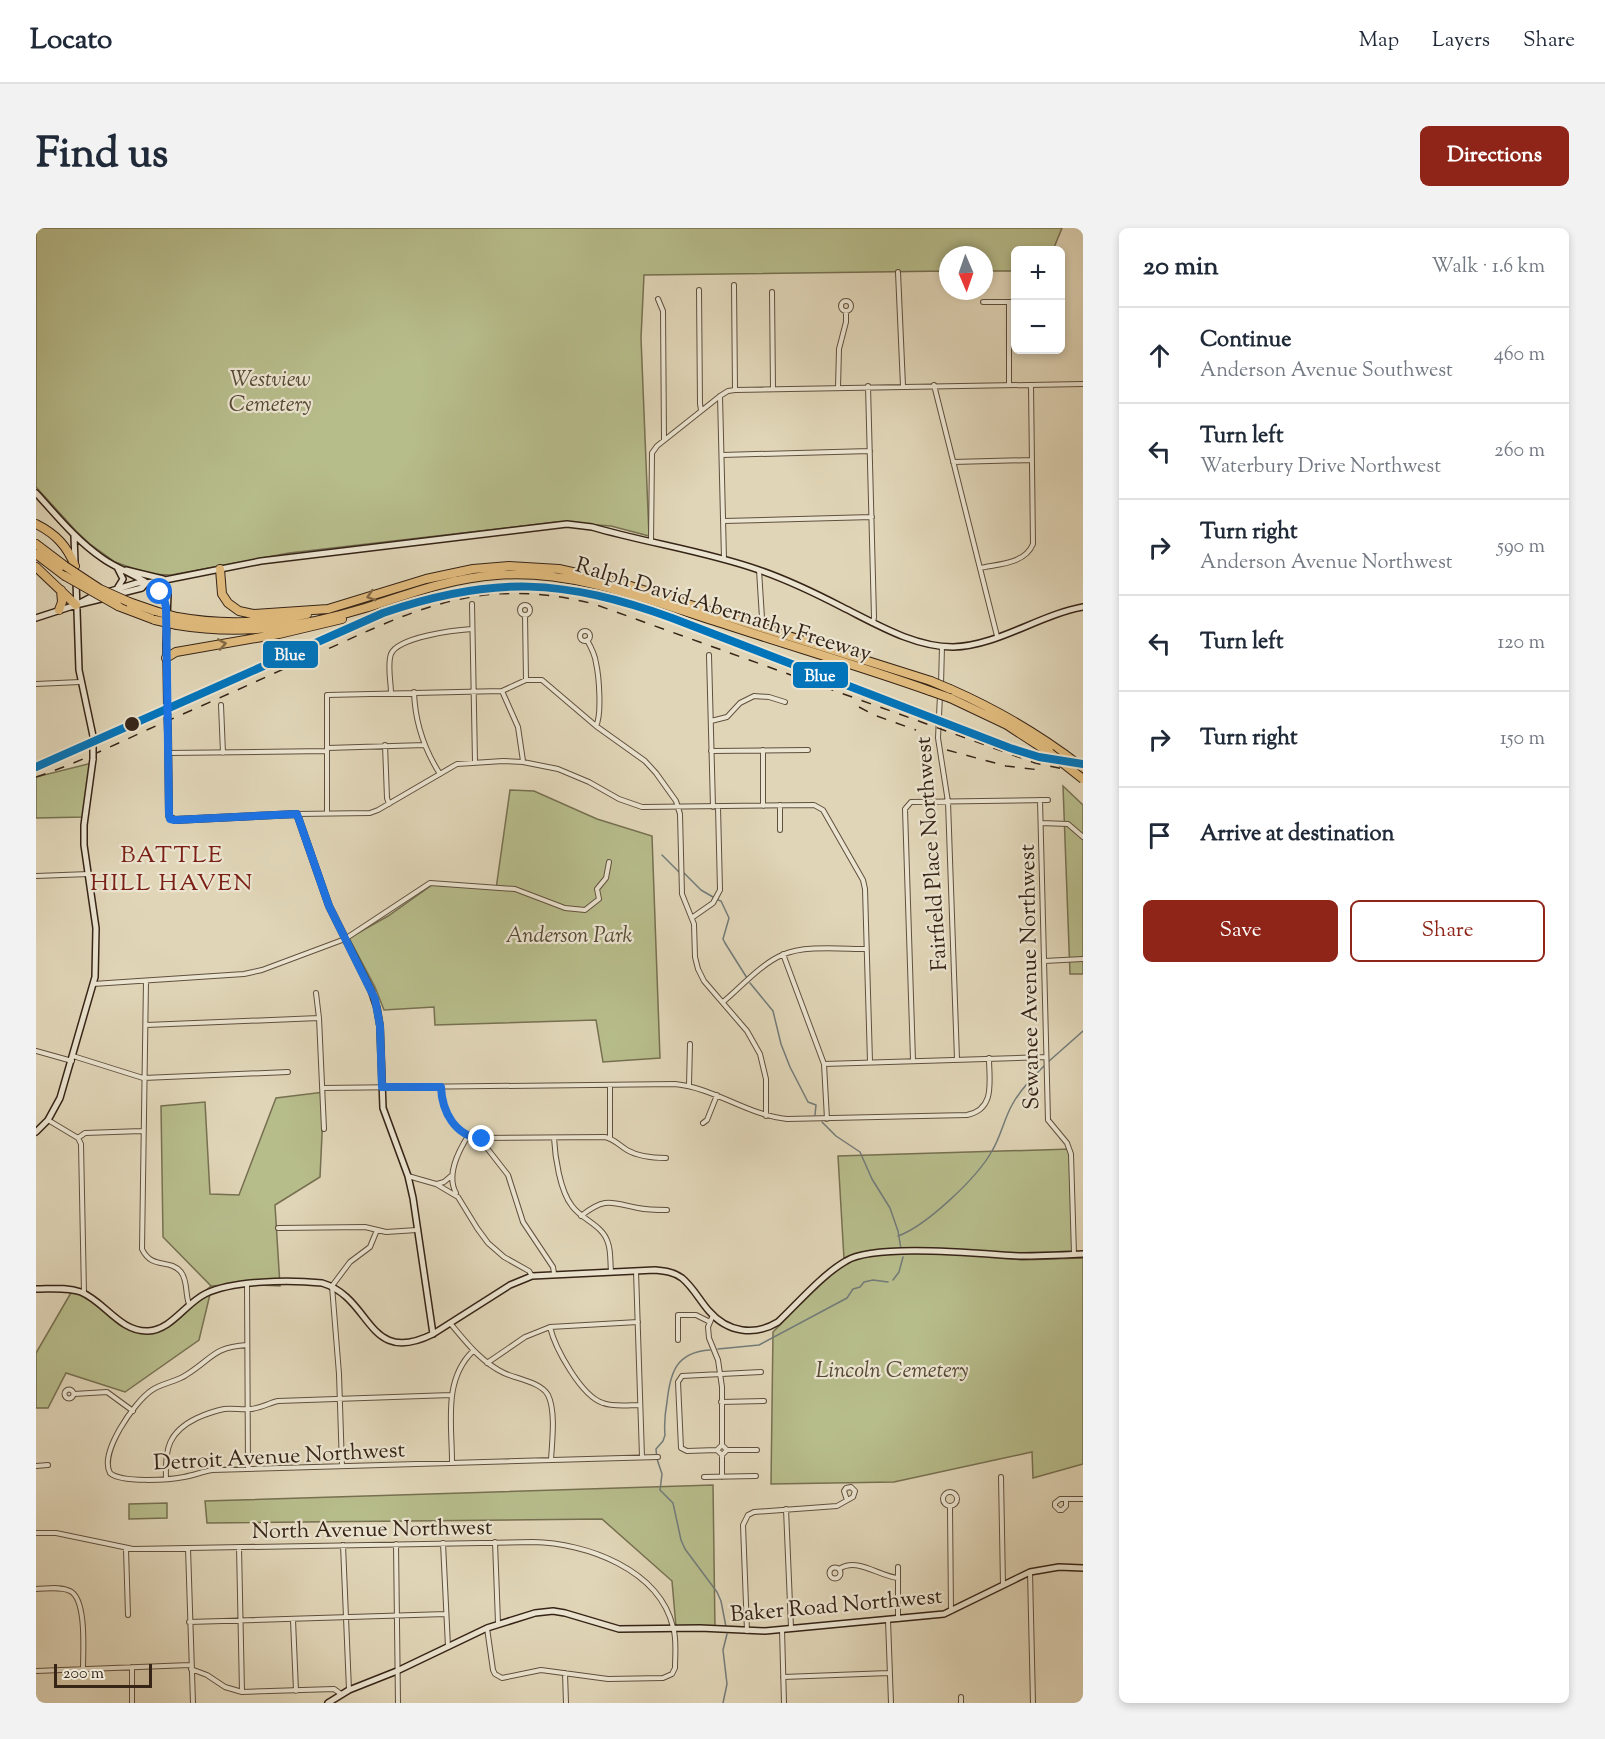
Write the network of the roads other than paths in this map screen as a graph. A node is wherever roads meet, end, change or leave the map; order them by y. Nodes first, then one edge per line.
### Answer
1 (898, 272) dead end
2 (734, 285) dead end
3 (699, 290) dead end
4 (772, 292) dead end
5 (658, 299) dead end
6 (982, 302) dead end
7 (1009, 302) joint
8 (846, 311) dead end
9 (1031, 384) junction
10 (1083, 384) edge
11 (934, 385) junction
12 (1009, 385) junction
13 (868, 386) junction
14 (903, 386) junction
15 (838, 387) junction
16 (773, 389) junction
17 (735, 390) junction
18 (720, 396) junction
19 (701, 410) junction
20 (664, 441) junction
21 (870, 451) junction
22 (722, 455) junction
23 (1032, 460) junction
24 (953, 462) junction
25 (36, 493) edge
26 (872, 517) junction
27 (724, 521) junction
28 (36, 524) edge
29 (74, 536) junction
30 (651, 542) junction
31 (36, 544) edge
32 (36, 554) edge
33 (724, 559) junction
34 (75, 566) junction
35 (36, 567) edge
36 (116, 567) junction
37 (980, 568) junction
38 (220, 569) junction
39 (759, 570) junction
40 (165, 580) junction
41 (146, 583) junction
42 (76, 588) junction
43 (117, 588) junction
44 (61, 590) junction
45 (157, 590) junction
46 (91, 597) junction
47 (164, 599) junction
48 (76, 604) junction
49 (472, 604) dead end
50 (166, 607) junction
51 (1083, 607) edge
52 (365, 608) junction
53 (328, 609) junction
54 (58, 610) junction
55 (525, 615) dead end
56 (155, 616) junction
57 (36, 618) edge
58 (762, 618) dead end
59 (177, 621) junction
60 (873, 623) junction
61 (472, 629) junction
62 (998, 636) junction
63 (587, 640) dead end
64 (166, 644) junction
65 (942, 646) junction
66 (179, 651) junction
67 (709, 655) dead end
68 (166, 658) junction
69 (526, 680) junction
70 (80, 682) junction
71 (36, 684) edge
72 (502, 691) junction
73 (414, 692) junction
74 (472, 692) junction
75 (391, 693) junction
76 (785, 702) dead end
77 (221, 705) dead end
78 (711, 721) junction
79 (596, 726) junction
80 (425, 745) junction
81 (385, 746) junction
82 (327, 750) junction
83 (763, 750) junction
84 (808, 750) dead end
85 (711, 751) junction
86 (168, 753) junction
87 (223, 753) junction
88 (475, 762) junction
89 (523, 762) junction
90 (1083, 768) edge
91 (440, 774) junction
92 (1083, 779) edge
93 (1040, 800) junction
94 (1048, 800) dead end
95 (948, 802) junction
96 (389, 804) junction
97 (763, 806) junction
98 (780, 806) junction
99 (712, 807) junction
100 (718, 807) junction
101 (679, 808) junction
102 (327, 813) junction
103 (297, 814) junction
104 (1041, 823) junction
105 (780, 830) dead end
106 (1083, 837) edge
107 (609, 862) dead end
108 (88, 873) junction
109 (36, 876) edge
110 (693, 917) junction
111 (345, 939) junction
112 (866, 949) junction
113 (783, 954) junction
114 (1083, 959) edge
115 (1044, 961) junction
116 (146, 981) junction
117 (93, 984) junction
118 (316, 993) dead end
119 (723, 1002) junction
120 (319, 1018) junction
121 (146, 1025) junction
122 (690, 1044) dead end
123 (36, 1051) edge
124 (1046, 1057) junction
125 (72, 1058) junction
126 (989, 1058) junction
127 (957, 1059) junction
128 (913, 1060) junction
129 (870, 1062) junction
130 (824, 1064) junction
131 (288, 1072) dead end
132 (143, 1078) junction
133 (610, 1085) junction
134 (689, 1085) junction
135 (382, 1087) junction
136 (441, 1087) junction
137 (322, 1088) junction
138 (717, 1095) junction
139 (766, 1116) junction
140 (827, 1119) junction
141 (48, 1120) junction
142 (703, 1123) dead end
143 (324, 1129) dead end
144 (142, 1131) junction
145 (36, 1132) edge
146 (468, 1136) junction
147 (78, 1138) junction
148 (554, 1138) junction
149 (610, 1138) junction
150 (482, 1139) junction
151 (666, 1158) dead end
152 (408, 1176) junction
153 (452, 1176) junction
154 (436, 1184) junction
155 (458, 1197) junction
156 (667, 1210) dead end
157 (581, 1216) junction
158 (278, 1228) dead end
159 (377, 1230) junction
160 (418, 1230) junction
161 (1074, 1254) junction
162 (1083, 1254) edge
163 (636, 1270) junction
164 (610, 1271) junction
165 (554, 1274) junction
166 (532, 1276) junction
167 (247, 1284) junction
168 (332, 1286) junction
169 (36, 1289) edge
170 (84, 1293) junction
171 (189, 1304) junction
172 (713, 1315) junction
173 (638, 1322) junction
174 (710, 1322) junction
175 (450, 1323) junction
176 (550, 1327) junction
177 (433, 1334) junction
178 (678, 1340) dead end
179 (247, 1345) junction
180 (473, 1351) junction
181 (487, 1363) junction
182 (761, 1372) dead end
183 (720, 1375) junction
184 (74, 1394) dead end
185 (451, 1395) junction
186 (340, 1398) junction
187 (764, 1401) dead end
188 (721, 1402) junction
189 (640, 1405) junction
190 (246, 1409) junction
191 (133, 1411) junction
192 (722, 1445) junction
193 (717, 1450) junction
194 (727, 1450) junction
195 (757, 1450) dead end
196 (722, 1455) junction
197 (642, 1457) junction
198 (656, 1457) dead end
199 (551, 1460) junction
200 (452, 1462) junction
201 (36, 1466) edge
202 (48, 1466) dead end
203 (342, 1466) junction
204 (248, 1469) junction
205 (756, 1476) dead end
206 (722, 1477) junction
207 (1001, 1477) dead end
208 (166, 1478) junction
209 (704, 1478) dead end
210 (1066, 1499) dead end
211 (1083, 1499) edge
212 (847, 1500) dead end
213 (950, 1507) dead end
214 (786, 1509) junction
215 (36, 1533) edge
216 (495, 1542) junction
217 (443, 1543) junction
218 (396, 1544) junction
219 (343, 1545) junction
220 (239, 1547) junction
221 (188, 1548) junction
222 (126, 1549) junction
223 (898, 1567) dead end
224 (1083, 1568) edge
225 (839, 1569) dead end
226 (1030, 1572) junction
227 (898, 1578) junction
228 (1003, 1585) junction
229 (36, 1589) edge
230 (951, 1612) junction
231 (446, 1614) junction
232 (128, 1615) dead end
233 (398, 1616) junction
234 (345, 1618) junction
235 (898, 1619) junction
236 (293, 1620) junction
237 (888, 1620) junction
238 (189, 1622) junction
239 (241, 1622) junction
240 (498, 1623) junction
241 (487, 1628) junction
242 (674, 1628) junction
243 (791, 1628) junction
244 (782, 1629) junction
245 (747, 1631) junction
246 (448, 1647) junction
247 (132, 1667) junction
248 (190, 1667) junction
249 (83, 1669) junction
250 (36, 1671) edge
251 (397, 1671) junction
252 (565, 1673) junction
253 (889, 1673) junction
254 (783, 1677) junction
255 (296, 1690) junction
256 (349, 1690) junction
257 (242, 1692) junction
258 (341, 1694) junction
259 (961, 1697) dead end
260 (132, 1703) edge
261 (193, 1703) edge
262 (328, 1703) edge
263 (398, 1703) edge
264 (566, 1703) edge
265 (784, 1703) edge
266 (891, 1703) edge
267 (961, 1703) edge
268 (1033, 1703) edge

1 - 14 street
2 - 17 street
3 - 19 street
4 - 16 street
5 - 20 street
6 - 7 street
7 - 12 street
8 - 15 street
9 - 10 street
9 - 12 street
9 - 23 street
11 - 12 street
11 - 14 street
11 - 24 street
13 - 14 street
13 - 15 street
13 - 21 street
15 - 16 street
16 - 17 street
17 - 18 street
18 - 19 street
18 - 22 street
19 - 20 street
20 - 30 street
21 - 22 street
21 - 26 street
22 - 27 street
23 - 24 street
23 - 37 street
24 - 37 street
25 - 29 main road
26 - 27 street
26 - 60 street
27 - 33 street
28 - 34 highway
29 - 34 main road
29 - 36 main road
30 - 33 main road
30 - 38 main road
31 - 56 highway, Ralph David Abernathy Freeway, bridge
32 - 56 highway, Ralph David Abernathy Freeway, bridge
33 - 39 main road
34 - 42 main road
35 - 44 highway
36 - 40 main road
36 - 41 main road
36 - 43 main road
37 - 62 street
38 - 40 main road
38 - 53 highway
39 - 58 street
39 - 60 main road
40 - 41 main road
40 - 47 main road
40 - 50 main road
41 - 43 main road
41 - 45 main road
41 - 48 main road
42 - 46 main road
42 - 48 main road
43 - 46 main road
44 - 48 highway
44 - 54 highway
45 - 47 main road
45 - 48 main road
46 - 48 main road
47 - 50 main road
48 - 54 main road
48 - 70 main road
49 - 61 street
50 - 64 main road
51 - 62 main road
52 - 59 highway, Ralph David Abernathy Freeway
66 -> 52 highway
52 - 92 highway, Ralph David Abernathy Freeway, bridge
53 - 59 highway, Ralph David Abernathy Freeway
90 -> 53 highway, Ralph David Abernathy Freeway, bridge
54 - 57 main road
55 - 69 street
56 - 59 highway, Ralph David Abernathy Freeway, bridge
60 - 65 main road
61 - 74 street
61 - 75 street
62 - 65 main road
63 - 79 street
64 - 66 highway
64 - 68 main road
65 - 95 street, Fairfield Place Northwest
66 - 68 highway
67 - 78 street
68 - 86 main road, bridge
69 - 72 street
69 - 79 street
70 - 71 street
70 - 108 main road, bridge
72 - 74 street
72 - 89 street
73 - 74 street
73 - 75 street
73 - 80 street
74 - 88 street
75 - 82 street
76 - 78 street
77 - 87 street
78 - 85 street
79 - 101 street
80 - 81 street
80 - 91 street
81 - 82 street
81 - 96 street
82 - 87 street
82 - 102 street
83 - 84 street
83 - 85 street
83 - 97 street
85 - 99 street
86 - 87 street
86 - 103 main road
88 - 89 street
88 - 91 street
89 - 101 street
91 - 96 street
93 - 94 street
93 - 95 street
93 - 104 street, Sewanee Avenue Northwest
95 - 127 street, Fairfield Place Northwest
95 - 128 street
96 - 102 street
97 - 98 street
97 - 100 street
98 - 105 street
98 - 112 street
99 - 100 street
99 - 101 street
100 - 110 street
101 - 110 street
102 - 103 street
103 - 111 main road
104 - 106 street
104 - 115 street, Sewanee Avenue Northwest
107 - 111 street
108 - 109 street
108 - 117 main road
110 - 119 street
111 - 116 street
111 - 135 main road
112 - 113 street
112 - 129 street
113 - 119 street
113 - 130 street
114 - 115 street
115 - 124 street, Sewanee Avenue Northwest
116 - 117 street
116 - 121 street
117 - 125 main road
118 - 120 street
119 - 139 street
120 - 121 street
120 - 137 street
121 - 132 street
122 - 134 street
123 - 125 street
124 - 126 street
124 - 161 street, Sewanee Avenue Northwest
125 - 132 street
125 - 141 main road
126 - 127 street
126 - 140 street
127 - 128 street
128 - 129 street
129 - 130 street
130 - 140 street
131 - 132 street
132 - 144 street
133 - 134 street
133 - 136 street
133 - 149 street
134 - 138 street
135 - 136 street
135 - 137 street
135 - 152 main road
136 - 146 street
137 - 143 street
138 - 139 street
138 - 142 street
139 - 140 street
141 - 145 main road
141 - 147 street
144 - 147 street
144 - 171 street
146 - 150 street
146 - 153 street
147 - 170 street
148 - 149 street
148 - 150 street
148 - 157 street
149 - 151 street
150 - 165 street
152 - 154 street
152 - 160 main road
153 - 154 street
153 - 155 street
154 - 155 street
155 - 166 street
156 - 157 street
157 - 164 street
158 - 159 street
159 - 160 street
159 - 168 street
160 - 177 main road
161 - 162 main road
161 - 172 main road
163 - 164 main road
163 - 172 main road
163 - 173 street
164 - 165 main road
165 - 166 main road
166 - 175 main road
167 - 168 main road
167 - 171 main road
167 - 179 street
168 - 177 main road
168 - 186 street
169 - 170 main road
170 - 171 main road
172 - 174 street
173 - 176 street
173 - 189 street
174 - 178 street
174 - 183 street
175 - 177 main road
175 - 180 street
176 - 181 street
176 - 189 street
179 - 190 street
179 - 191 street, Detroit Avenue Northwest
180 - 181 street
180 - 185 street
181 - 199 street
182 - 183 street
183 - 188 street
183 - 193 street
184 - 191 street
185 - 186 street
185 - 200 street
186 - 190 street
186 - 203 street
187 - 188 street
188 - 192 street
189 - 197 street
190 - 204 street
190 - 208 street
191 - 208 street, Detroit Avenue Northwest
192 - 193 street
192 - 194 street
193 - 196 street
194 - 195 street
194 - 196 street
196 - 206 street
197 - 198 street, Detroit Avenue Northwest
197 - 199 street, Detroit Avenue Northwest
199 - 200 street, Detroit Avenue Northwest
200 - 203 street, Detroit Avenue Northwest
201 - 202 street
203 - 204 street, Detroit Avenue Northwest
204 - 208 street, Detroit Avenue Northwest
205 - 206 street
206 - 209 street
207 - 228 street
210 - 211 street
212 - 214 street
213 - 230 street
214 - 243 street
214 - 245 street
215 - 222 street, North Avenue Northwest
216 - 217 street, North Avenue Northwest
216 - 240 street
216 - 242 street, North Avenue Northwest
217 - 218 street, North Avenue Northwest
217 - 231 street
218 - 219 street, North Avenue Northwest
218 - 233 street
219 - 220 street, North Avenue Northwest
219 - 234 street
220 - 221 street, North Avenue Northwest
220 - 239 street
221 - 222 street, North Avenue Northwest
221 - 238 street
222 - 232 street
223 - 227 street
224 - 226 main road, Baker Road Northwest
225 - 227 street
226 - 228 main road, Baker Road Northwest
226 - 268 street
227 - 235 street
228 - 230 main road, Baker Road Northwest
229 - 249 street
230 - 235 main road, Baker Road Northwest
231 - 233 street
231 - 246 street
233 - 234 street
233 - 251 street
234 - 236 street
234 - 256 street
235 - 237 main road, Baker Road Northwest
236 - 239 street
236 - 255 street
237 - 243 main road, Baker Road Northwest
237 - 253 street
238 - 239 street
238 - 248 street
239 - 257 street
240 - 241 main road, Baker Road Northwest
240 - 242 main road, Baker Road Northwest
241 - 246 main road, Baker Road Northwest
241 - 252 street
242 - 245 main road, Baker Road Northwest
242 - 252 street
243 - 244 main road, Baker Road Northwest
244 - 245 main road, Baker Road Northwest
244 - 254 street
246 - 251 main road, Baker Road Northwest
247 - 248 street
247 - 249 street
247 - 260 street
248 - 257 street
248 - 261 street
249 - 250 street
251 - 256 main road, Baker Road Northwest
251 - 263 street
252 - 264 street
253 - 254 street
253 - 266 street
254 - 265 street
255 - 257 street
255 - 258 street
256 - 258 main road, Baker Road Northwest
258 - 262 main road, Baker Road Northwest
259 - 267 street

